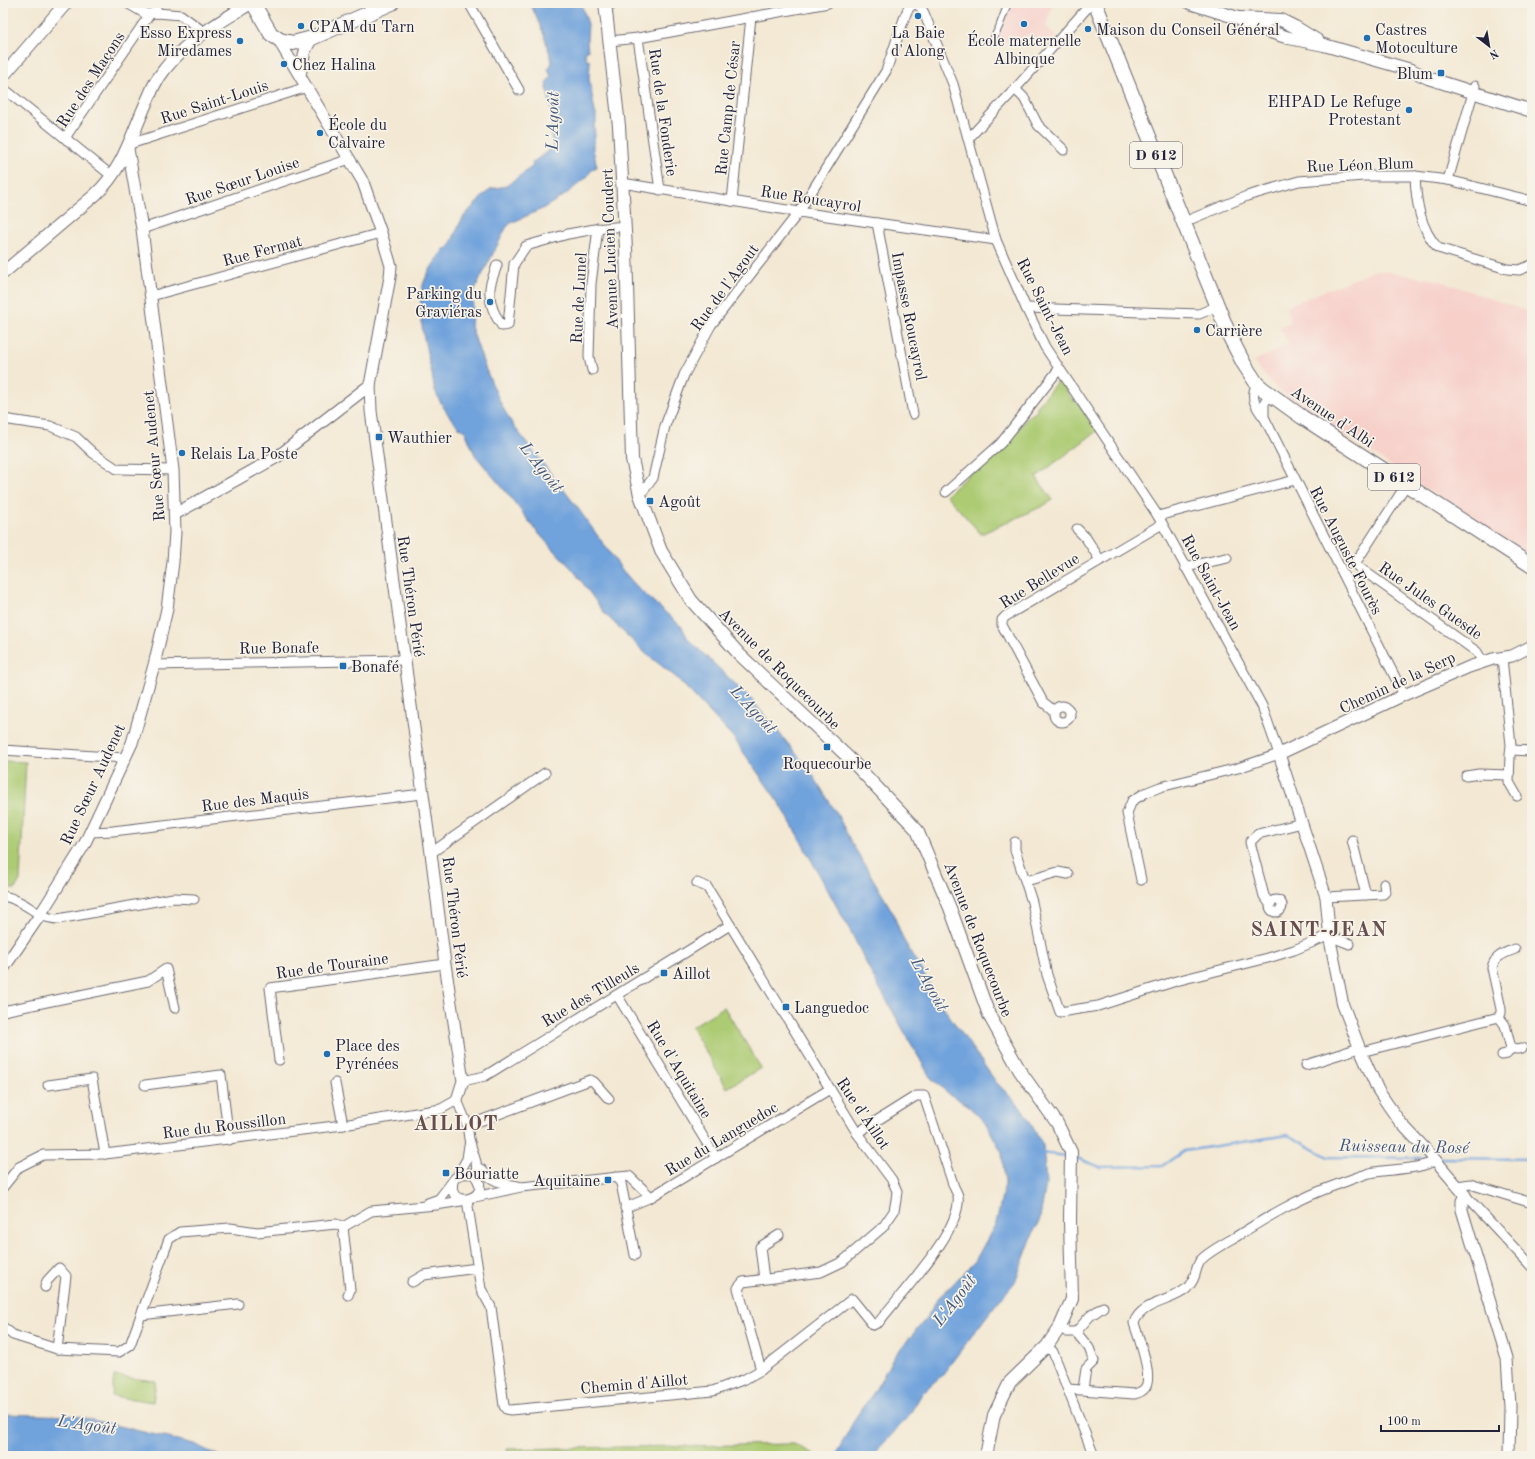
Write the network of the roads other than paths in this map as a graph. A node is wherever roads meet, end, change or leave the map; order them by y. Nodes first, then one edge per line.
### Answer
1 (66, 3) edge
2 (127, 3) edge
3 (155, 3) edge
4 (252, 3) edge
5 (392, 3) edge
6 (469, 3) edge
7 (828, 3) edge
8 (1008, 3) edge
9 (1096, 3) edge
10 (1190, 3) edge
11 (609, 4) edge
12 (913, 4) edge
13 (154, 14) junction
14 (751, 17) junction
15 (204, 32) junction
16 (638, 38) junction
17 (280, 40) junction
18 (305, 40) junction
19 (610, 41) junction
20 (992, 42) dead end
21 (300, 75) junction
22 (3, 76) edge
23 (307, 87) junction
24 (3, 88) edge
25 (1015, 89) junction
26 (1474, 89) junction
27 (520, 90) dead end
28 (1532, 103) edge
29 (1532, 111) edge
30 (969, 138) junction
31 (67, 140) junction
32 (129, 146) junction
33 (1064, 150) dead end
34 (350, 159) junction
35 (112, 176) junction
36 (1414, 176) junction
37 (1448, 180) junction
38 (622, 183) junction
39 (660, 190) junction
40 (732, 201) junction
41 (1532, 201) edge
42 (799, 212) junction
43 (1184, 222) junction
44 (877, 224) junction
45 (625, 226) junction
46 (598, 228) junction
47 (142, 229) junction
48 (381, 233) junction
49 (996, 240) junction
50 (497, 265) dead end
51 (1532, 265) edge
52 (3, 272) edge
53 (151, 296) junction
54 (1218, 306) junction
55 (1026, 308) junction
56 (1060, 369) junction
57 (592, 370) dead end
58 (1258, 384) junction
59 (370, 385) junction
60 (1270, 395) junction
61 (913, 414) dead end
62 (3, 418) edge
63 (1265, 419) junction
64 (173, 470) junction
65 (1295, 480) junction
66 (1406, 484) junction
67 (946, 492) dead end
68 (640, 495) junction
69 (175, 498) junction
70 (192, 504) junction
71 (175, 514) junction
72 (1160, 520) junction
73 (1077, 529) dead end
74 (1227, 558) dead end
75 (1100, 560) junction
76 (1532, 566) edge
77 (1185, 567) junction
78 (1532, 646) edge
79 (1502, 658) junction
80 (404, 660) junction
81 (1483, 662) junction
82 (154, 665) junction
83 (1404, 695) junction
84 (1054, 711) dead end
85 (3, 750) edge
86 (1510, 750) junction
87 (1532, 750) edge
88 (1279, 754) junction
89 (125, 758) junction
90 (545, 773) dead end
91 (1509, 775) junction
92 (1466, 776) dead end
93 (422, 794) junction
94 (1517, 796) dead end
95 (1302, 823) junction
96 (91, 832) junction
97 (1352, 840) dead end
98 (1015, 842) dead end
99 (431, 853) junction
100 (1068, 874) dead end
101 (1141, 880) dead end
102 (1026, 881) junction
103 (697, 883) dead end
104 (1384, 884) dead end
105 (1366, 895) junction
106 (3, 896) edge
107 (1326, 898) junction
108 (194, 899) dead end
109 (1270, 904) dead end
110 (40, 916) junction
111 (730, 925) junction
112 (715, 935) junction
113 (1330, 937) junction
114 (1350, 944) dead end
115 (742, 945) junction
116 (1515, 949) dead end
117 (445, 964) junction
118 (3, 969) edge
119 (617, 995) junction
120 (175, 1008) dead end
121 (3, 1011) edge
122 (1499, 1016) junction
123 (1511, 1048) junction
124 (1522, 1048) dead end
125 (1360, 1050) junction
126 (1502, 1055) dead end
127 (279, 1060) dead end
128 (1306, 1065) dead end
129 (463, 1081) junction
130 (335, 1083) dead end
131 (145, 1085) dead end
132 (48, 1086) dead end
133 (830, 1089) junction
134 (609, 1099) dead end
135 (457, 1100) junction
136 (467, 1124) junction
137 (343, 1125) junction
138 (857, 1133) junction
139 (469, 1139) junction
140 (229, 1140) junction
141 (105, 1154) junction
142 (716, 1158) junction
143 (1436, 1161) junction
144 (477, 1175) junction
145 (616, 1177) junction
146 (455, 1179) junction
147 (1458, 1186) junction
148 (3, 1187) edge
149 (521, 1187) junction
150 (1465, 1195) junction
151 (651, 1197) junction
152 (471, 1198) junction
153 (1532, 1203) edge
154 (423, 1205) junction
155 (625, 1208) junction
156 (343, 1227) junction
157 (779, 1235) dead end
158 (635, 1255) dead end
159 (1532, 1267) edge
160 (477, 1268) junction
161 (764, 1279) junction
162 (412, 1282) dead end
163 (45, 1287) dead end
164 (348, 1296) dead end
165 (238, 1304) dead end
166 (1103, 1306) dead end
167 (140, 1315) junction
168 (3, 1327) edge
169 (1060, 1327) junction
170 (1076, 1332) junction
171 (1047, 1346) junction
172 (57, 1349) junction
173 (761, 1370) junction
174 (1068, 1389) junction
175 (1083, 1389) junction
176 (986, 1456) edge
177 (1094, 1456) edge
178 (1509, 1456) edge

1 - 22 main road
2 - 13 street
3 - 13 street
4 - 15 main road
4 - 17 main road
5 - 18 main road
6 - 27 street
7 - 14 street
8 - 20 street
9 - 25 street
9 - 43 main road, D 612
10 - 26 main road
11 - 19 main road, Avenue Lucien Coudert
12 - 30 street, Rue Saint-Jean
12 - 42 street, Rue de l'Agout
13 - 15 street
13 - 31 street, Rue des Maçons
14 - 16 street
14 - 40 street, Rue Camp de César
15 - 32 main road
16 - 19 street
16 - 39 street, Rue de la Fonderie
17 - 18 main road
17 - 21 street, Rue Théron Périé
18 - 21 street
19 - 38 main road, Avenue Lucien Coudert
21 - 23 street, Rue Théron Périé
23 - 32 street, Rue Saint-Louis
23 - 34 street, Rue Théron Périé
24 - 31 street
25 - 30 street
25 - 33 street
26 - 28 main road
26 - 29 main road
26 - 37 street
30 - 49 street, Rue Saint-Jean
31 - 35 street
32 - 35 main road
32 - 47 street, Rue Sœur Audenet
34 - 47 street, Rue Sœur Louise
34 - 48 street, Rue Théron Périé
35 - 52 main road
36 - 37 street, Rue Léon Blum
36 - 43 street, Rue Léon Blum
36 - 51 street
37 - 41 street, Rue Léon Blum
38 - 39 street, Rue Roucayrol
38 - 45 main road, Avenue Lucien Coudert
39 - 40 street, Rue Roucayrol
40 - 42 street, Rue Roucayrol
42 - 44 street, Rue Roucayrol
42 - 68 street, Rue de l'Agout
43 - 54 main road, D 612
44 - 49 street, Rue Roucayrol
44 - 61 street, Impasse Roucayrol
45 - 46 street
45 - 68 main road, Avenue Lucien Coudert
46 - 50 street
46 - 57 street, Rue de Lunel
47 - 53 street, Rue Sœur Audenet
48 - 53 street, Rue Fermat
48 - 59 street, Rue Théron Périé
49 - 55 street, Rue Saint-Jean
53 - 64 street, Rue Sœur Audenet
54 - 55 street
54 - 58 main road, D 612
55 - 56 street, Rue Saint-Jean
56 - 67 street
56 - 72 street, Rue Saint-Jean
58 - 60 main road, Avenue d'Albi / D 612
58 - 63 street, Rue Auguste Fourès
59 - 70 street
59 - 80 street, Rue Théron Périé
60 - 63 street
60 - 66 main road, Avenue d'Albi / D 612
62 - 64 street
63 - 65 street, Rue Auguste Fourès
64 - 69 street, Rue Sœur Audenet
65 - 72 street, Rue Bellevue
65 - 83 street, Rue Auguste Fourès
66 - 76 main road, Avenue d'Albi / D 612
66 - 81 street, Rue Jules Guesde
68 - 169 main road, Avenue de Roquecourbe
69 - 70 street
69 - 71 street, Rue Sœur Audenet
70 - 71 street
71 - 82 street, Rue Sœur Audenet
72 - 75 street, Rue Bellevue
72 - 77 street, Rue Saint-Jean
73 - 75 street
74 - 77 street
75 - 84 street, Rue Bellevue
77 - 88 street, Rue Saint-Jean
78 - 79 street, Chemin de la Serp
79 - 81 street, Chemin de la Serp
79 - 86 street
80 - 82 street, Rue Bonafe
80 - 93 street, Rue Théron Périé
81 - 83 street, Chemin de la Serp
82 - 89 street, Rue Sœur Audenet
83 - 88 street, Chemin de la Serp
85 - 89 street
86 - 87 street
86 - 91 street
88 - 95 street, Rue Saint-Jean
88 - 101 street
89 - 96 street, Rue Sœur Audenet
90 - 99 street
91 - 92 street
91 - 94 street
93 - 96 street, Rue des Maquis
93 - 99 street, Rue Théron Périé
95 - 107 street, Rue Saint-Jean
95 - 109 street
96 - 110 street, Rue Sœur Audenet
97 - 105 street
98 - 102 street
99 - 117 street, Rue Théron Périé
100 - 102 street
102 - 113 street
103 - 111 street, Rue d'Aillot
104 - 105 street
105 - 107 street
106 - 110 street
107 - 113 street, Rue Saint-Jean
108 - 110 street
110 - 118 street, Rue Sœur Audenet
111 - 112 street, Rue des Tilleuls
111 - 115 street, Rue d'Aillot
112 - 115 street
112 - 119 street, Rue des Tilleuls
113 - 114 street
113 - 125 street, Rue Saint-Jean
115 - 133 street, Rue d'Aillot
116 - 122 street
117 - 127 street, Rue de Touraine
117 - 129 street, Rue Théron Périé
119 - 129 street, Rue des Tilleuls
119 - 142 street, Rue d'Aquitaine
120 - 121 street
122 - 123 street
122 - 125 street
123 - 124 street
123 - 126 street
125 - 128 street
125 - 143 street, Rue Saint-Jean
129 - 135 street, Rue Théron Périé
130 - 137 street
131 - 140 street
132 - 141 street
133 - 138 street, Rue d'Aillot
133 - 142 street, Rue du Languedoc
134 - 136 street
135 - 136 street
135 - 137 street, Rue du Roussillon
136 - 139 street
137 - 140 street, Rue du Roussillon
138 - 161 street, Rue d'Aillot
138 - 173 street, Chemin d'Aillot
139 - 144 street
139 - 146 street
140 - 141 street, Rue du Roussillon
141 - 148 street, Rue du Roussillon
142 - 151 street, Rue du Languedoc
143 - 147 street, Rue Saint-Jean
143 - 175 street
144 - 146 street
144 - 149 street
144 - 152 street
145 - 149 street
145 - 151 street
145 - 155 street
146 - 152 street
146 - 154 street
147 - 150 street, Rue Saint-Jean
147 - 153 street
149 - 152 street
150 - 159 street
150 - 178 street
151 - 155 street, Rue du Languedoc
152 - 154 street
152 - 160 street
154 - 156 street
155 - 158 street
156 - 164 street
156 - 167 street
157 - 161 street
160 - 162 street
160 - 173 street, Chemin d'Aillot
161 - 173 street, Rue d'Aillot
163 - 172 street
165 - 167 street
166 - 170 street
167 - 172 street
168 - 172 street
169 - 170 street
169 - 171 main road, Avenue de Roquecourbe
170 - 175 street
171 - 174 street
171 - 176 main road, Avenue de Roquecourbe
174 - 175 street
174 - 177 street

